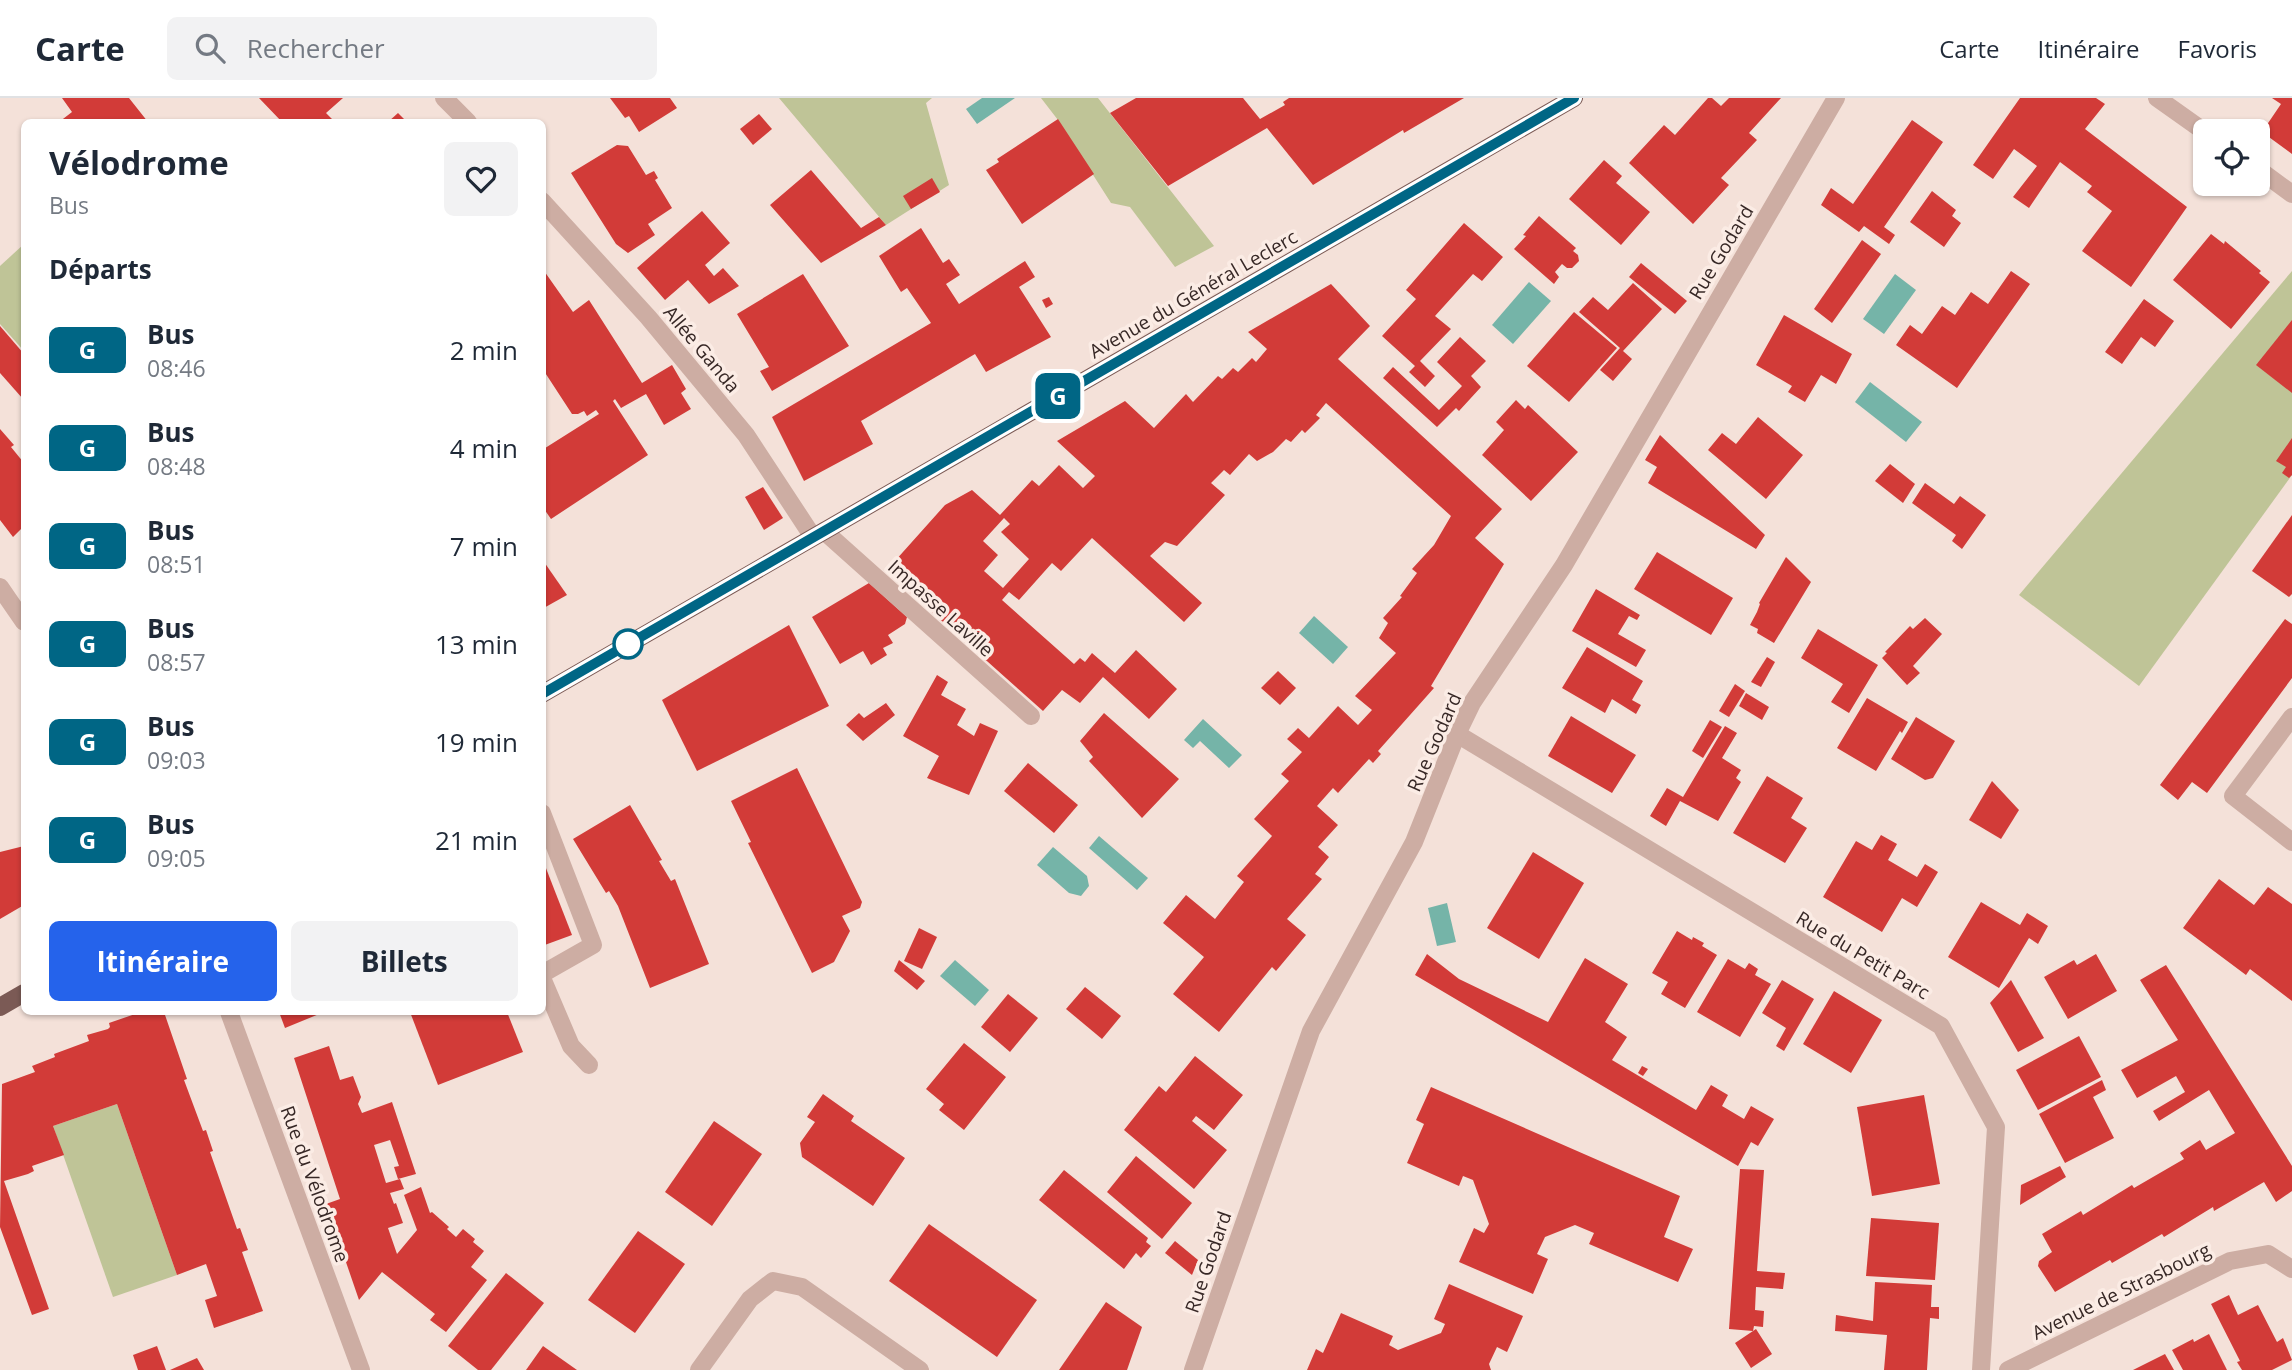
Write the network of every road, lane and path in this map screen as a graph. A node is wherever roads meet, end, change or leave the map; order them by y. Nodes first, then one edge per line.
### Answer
1 (444, 98) edge
2 (1574, 98) edge
3 (1836, 98) edge
4 (2157, 98) edge
5 (465, 119) edge
6 (2193, 124) edge
7 (2270, 178) edge
8 (2292, 194) edge
9 (546, 205) edge
10 (818, 534) junction
11 (0, 587) edge
12 (21, 618) edge
13 (546, 692) edge
14 (1031, 716) dead end
15 (2292, 717) edge
16 (1457, 734) junction
17 (546, 823) edge
18 (2292, 842) edge
19 (546, 974) edge
20 (546, 986) edge
21 (21, 995) edge
22 (0, 1007) edge
23 (230, 1015) edge
24 (589, 1065) dead end
25 (2292, 1269) edge
26 (361, 1370) edge
27 (699, 1370) edge
28 (920, 1370) edge
29 (1193, 1370) edge
30 (1981, 1370) edge
31 (2008, 1370) edge

1 - 5 street
2 - 10 main road, Avenue du Général Leclerc
3 - 16 street, Rue Godard
4 - 6 street
7 - 8 street
9 - 10 street, Allée Ganda
10 - 13 main road, Avenue du Général Leclerc
10 - 14 street, Impasse Laville
11 - 12 street
15 - 18 street
16 - 29 street, Rue Godard
16 - 30 street, Rue du Petit Parc
17 - 19 street
20 - 24 street
21 - 22 main road
23 - 26 street, Rue du Vélodrome
25 - 31 street, Avenue de Strasbourg
27 - 28 street

